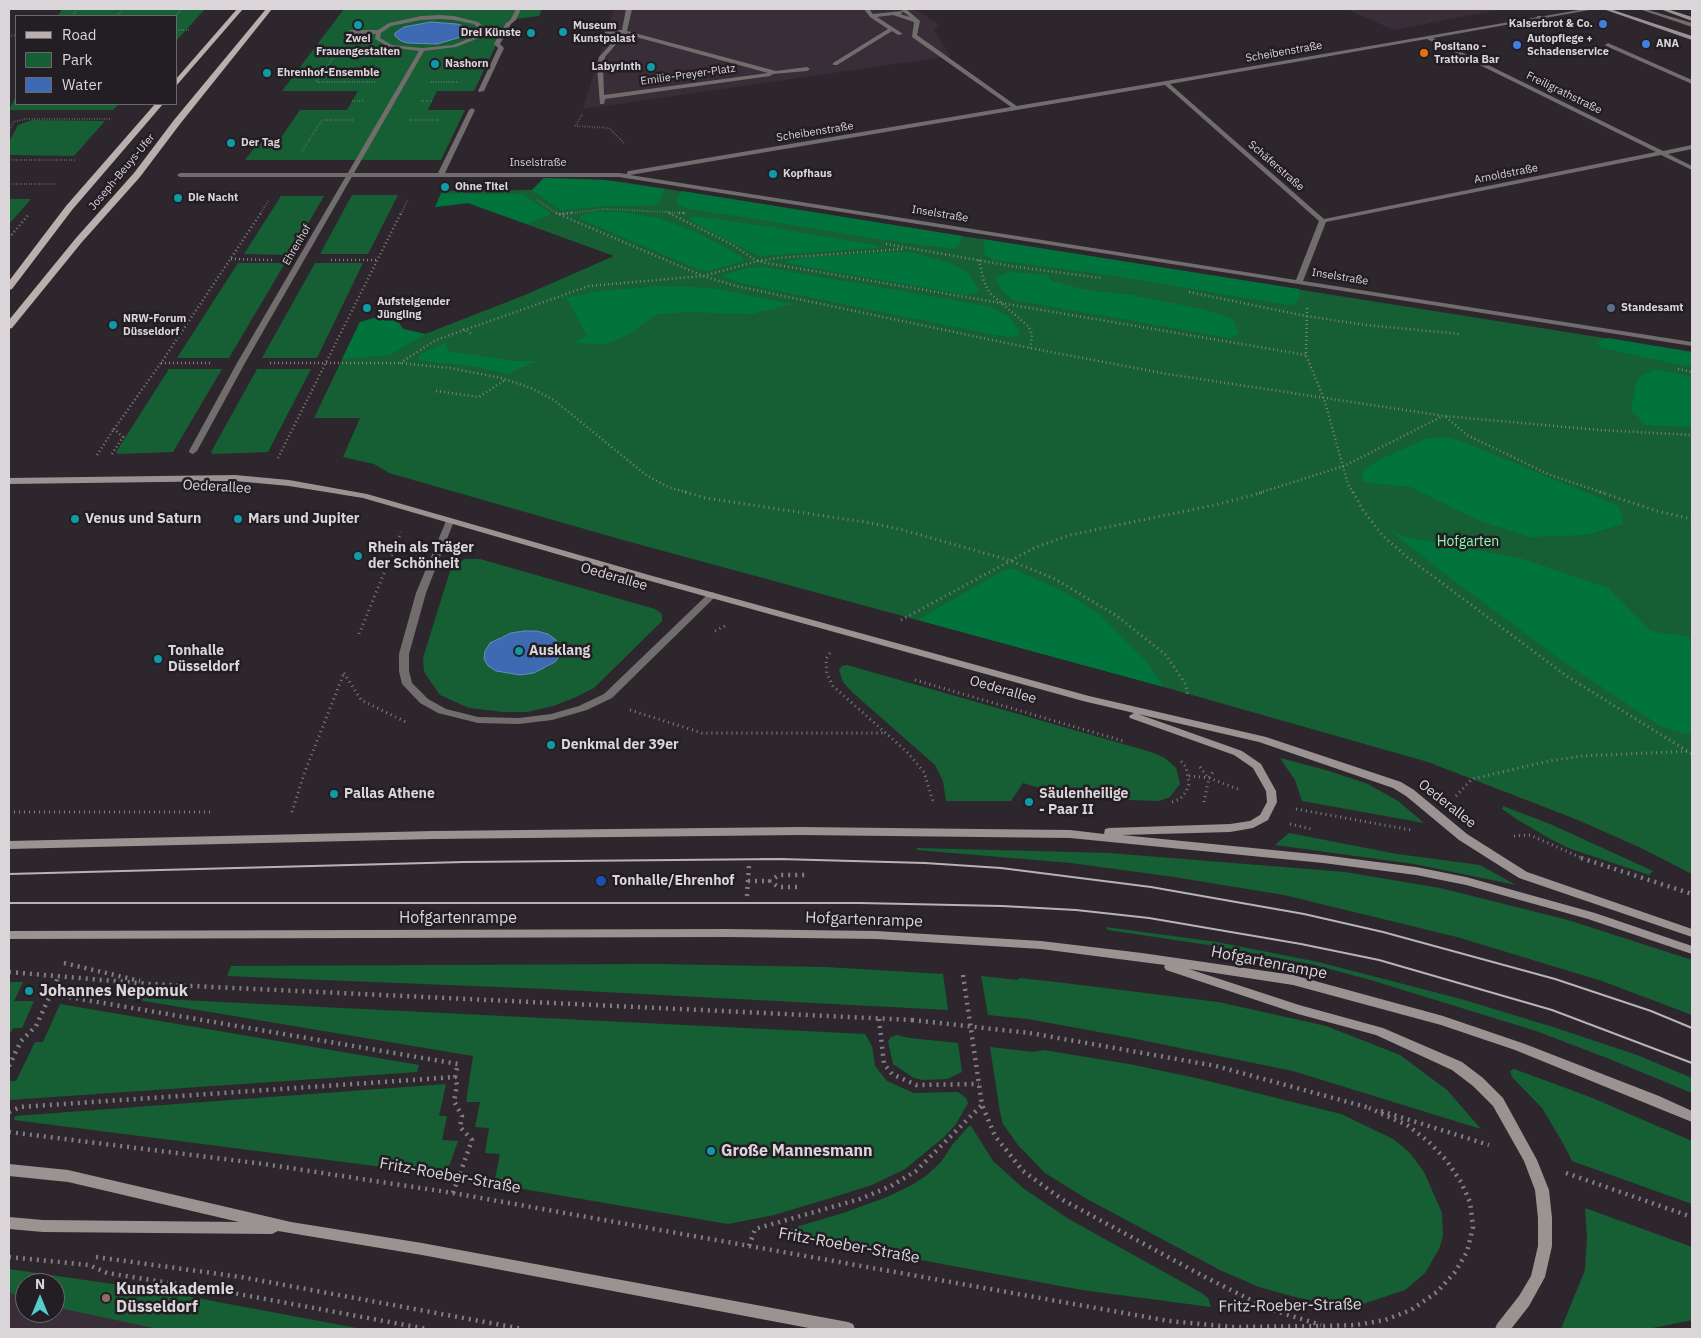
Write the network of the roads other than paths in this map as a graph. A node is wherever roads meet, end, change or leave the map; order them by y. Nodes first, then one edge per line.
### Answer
1 (240, 9) edge
2 (269, 9) edge
3 (445, 9) edge
4 (518, 9) edge
5 (629, 9) edge
6 (867, 9) edge
7 (884, 9) edge
8 (1592, 9) edge
9 (1606, 9) edge
10 (1640, 9) edge
11 (1663, 9) edge
12 (904, 11) edge
13 (1554, 12) edge
14 (892, 14) junction
15 (872, 16) junction
16 (440, 17) junction
17 (1539, 18) junction
18 (1692, 19) edge
19 (917, 22) junction
20 (1560, 25) dead end
21 (1692, 25) edge
22 (892, 29) junction
23 (350, 32) dead end
24 (379, 32) junction
25 (482, 32) junction
26 (505, 32) junction
27 (607, 32) dead end
28 (624, 32) junction
29 (914, 36) junction
30 (1427, 37) junction
31 (1692, 38) edge
32 (1608, 45) dead end
33 (422, 50) junction
34 (835, 64) dead end
35 (807, 68) dead end
36 (776, 73) junction
37 (178, 82) edge
38 (1692, 82) edge
39 (1166, 83) junction
40 (481, 91) dead end
41 (158, 105) edge
42 (1016, 108) junction
43 (472, 110) dead end
44 (1692, 147) edge
45 (1663, 153) junction
46 (1692, 168) edge
47 (351, 174) junction
48 (442, 174) junction
49 (180, 175) dead end
50 (619, 175) junction
51 (1323, 220) junction
52 (1299, 282) junction
53 (9, 286) edge
54 (9, 326) edge
55 (1692, 344) edge
56 (193, 451) dead end
57 (9, 481) edge
58 (450, 521) junction
59 (712, 595) junction
60 (1087, 699) junction
61 (1070, 834) junction
62 (9, 845) edge
63 (1692, 933) edge
64 (9, 935) edge
65 (1692, 950) edge
66 (1142, 957) junction
67 (1692, 1117) edge
68 (9, 1170) edge
69 (9, 1223) edge
70 (291, 1228) junction
71 (848, 1329) edge
72 (1502, 1329) edge

1 - 37 main road
2 - 54 main road, Joseph-Beuys-Ufer
3 - 16 street
4 - 26 street
5 - 28 street, Emilie-Preyer-Platz
6 - 15 street
7 - 14 street
8 - 13 street, Scheibenstraße
9 - 31 main road
10 - 21 street
11 - 18 main road
12 - 14 street
12 - 19 street
13 - 17 street, Scheibenstraße
14 - 15 street
14 - 19 street
15 - 22 street
16 - 24 street
16 - 25 street
17 - 20 street
17 - 30 street, Scheibenstraße
19 - 29 street
22 - 29 street
22 - 34 street
23 - 24 street
24 - 33 street
25 - 26 street
25 - 33 street
26 - 40 street
27 - 28 street, Emilie-Preyer-Platz
28 - 36 street, Emilie-Preyer-Platz
28 - 36 street, Emilie-Preyer-Platz
29 - 42 street
30 - 39 street, Scheibenstraße
30 - 45 street, Freiligrathstraße
32 - 38 street
33 - 47 street, Ehrenhof
35 - 36 street, Emilie-Preyer-Platz
39 - 42 street, Scheibenstraße
39 - 51 street, Schäferstraße
41 - 53 main road, Joseph-Beuys-Ufer
42 - 50 street, Scheibenstraße
43 - 48 street
44 - 45 street, Arnoldstraße
45 - 46 street, Freiligrathstraße
45 - 51 street, Arnoldstraße
47 - 48 street, Inselstraße
47 - 49 street, Inselstraße
47 - 56 street, Ehrenhof
48 - 50 street, Inselstraße
50 - 52 street, Inselstraße
51 - 52 street
52 - 55 street, Inselstraße
57 - 58 main road, Oederallee
58 - 59 main road, Oederallee
58 - 59 street
59 - 60 main road, Oederallee
60 - 61 main road, Oederallee
60 - 63 main road, Oederallee
61 - 62 main road
61 - 65 main road
64 - 66 main road, Hofgartenrampe
66 - 67 main road, Hofgartenrampe
66 - 72 main road
68 - 70 main road
69 - 70 main road
70 - 71 main road

